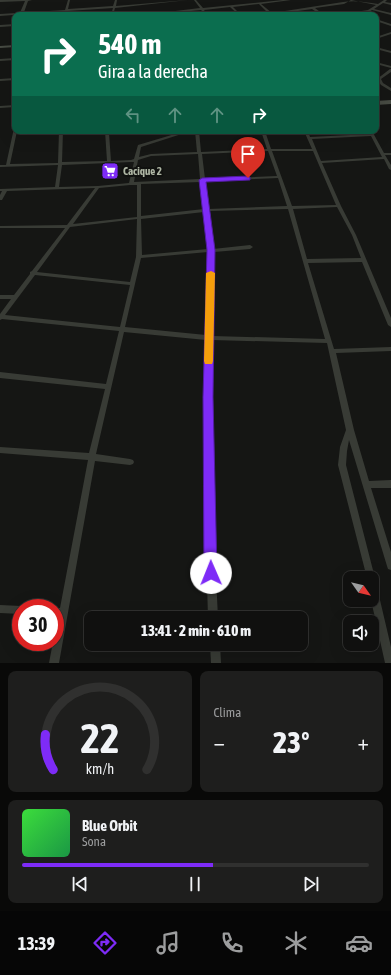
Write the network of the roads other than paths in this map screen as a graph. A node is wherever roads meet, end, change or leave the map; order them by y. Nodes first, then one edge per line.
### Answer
1 (28, 0) edge
2 (69, 0) edge
3 (116, 0) edge
4 (153, 0) edge
5 (187, 0) edge
6 (195, 0) edge
7 (240, 0) edge
8 (283, 0) edge
9 (290, 0) edge
10 (351, 0) edge
11 (0, 1) edge
12 (384, 1) edge
13 (258, 3) junction
14 (154, 4) junction
15 (391, 4) edge
16 (244, 5) junction
17 (378, 5) junction
18 (231, 6) junction
19 (114, 7) junction
20 (313, 8) junction
21 (202, 9) junction
22 (371, 9) junction
23 (66, 11) junction
24 (22, 12) edge
25 (51, 12) edge
26 (113, 12) edge
27 (158, 12) edge
28 (172, 12) edge
29 (204, 12) edge
30 (237, 12) edge
31 (268, 12) edge
32 (290, 12) edge
33 (319, 12) edge
34 (354, 12) edge
35 (12, 14) edge
36 (0, 15) edge
37 (391, 15) edge
38 (379, 19) edge
39 (379, 21) edge
40 (12, 25) edge
41 (391, 25) edge
42 (0, 26) edge
43 (379, 34) edge
44 (391, 34) edge
45 (384, 36) junction
46 (379, 37) edge
47 (391, 38) edge
48 (12, 46) edge
49 (0, 47) edge
50 (379, 49) edge
51 (391, 52) edge
52 (12, 59) edge
53 (0, 60) edge
54 (379, 64) edge
55 (391, 69) edge
56 (379, 77) edge
57 (12, 79) edge
58 (0, 80) edge
59 (379, 80) edge
60 (391, 90) edge
61 (391, 102) edge
62 (379, 103) edge
63 (12, 106) edge
64 (0, 107) edge
65 (14, 134) edge
66 (61, 134) edge
67 (107, 134) edge
68 (178, 134) edge
69 (197, 134) edge
70 (264, 134) edge
71 (307, 134) edge
72 (359, 134) edge
73 (372, 134) edge
74 (309, 138) junction
75 (270, 150) junction
76 (314, 150) junction
77 (198, 153) junction
78 (391, 154) edge
79 (384, 156) junction
80 (137, 159) junction
81 (109, 162) junction
82 (320, 162) junction
83 (60, 164) junction
84 (8, 165) junction
85 (0, 166) edge
86 (391, 169) edge
87 (278, 177) junction
88 (202, 180) junction
89 (139, 183) junction
90 (131, 184) junction
91 (98, 187) junction
92 (57, 188) junction
93 (3, 190) edge
94 (0, 199) edge
95 (339, 206) junction
96 (290, 207) junction
97 (206, 210) junction
98 (139, 217) junction
99 (68, 226) junction
100 (0, 227) edge
101 (250, 247) dead end
102 (211, 250) junction
103 (139, 257) junction
104 (364, 260) junction
105 (305, 261) junction
106 (32, 273) junction
107 (133, 284) junction
108 (0, 297) edge
109 (15, 297) junction
110 (0, 318) edge
111 (391, 325) edge
112 (121, 330) junction
113 (209, 338) junction
114 (329, 341) junction
115 (391, 349) edge
116 (332, 351) junction
117 (0, 375) edge
118 (107, 387) junction
119 (350, 430) junction
120 (0, 450) edge
121 (92, 457) junction
122 (130, 462) dead end
123 (391, 484) edge
124 (367, 485) junction
125 (391, 566) edge
126 (369, 571) edge
127 (62, 599) edge
128 (377, 607) edge
129 (0, 609) edge
130 (12, 610) edge
131 (213, 611) edge
132 (55, 651) edge
133 (215, 651) edge
134 (54, 663) edge
135 (216, 663) edge
136 (390, 663) edge

1 - 11 street
1 - 24 street
2 - 23 street
3 - 19 street
4 - 14 street
5 - 14 street
6 - 21 street
7 - 16 street
8 - 9 street
8 - 13 street
10 - 17 street
10 - 20 street
12 - 15 street
12 - 17 street
13 - 16 street
13 - 31 street
14 - 19 street
14 - 27 street
16 - 18 street
17 - 22 street
18 - 21 street
18 - 30 street
19 - 23 street
19 - 26 street
20 - 32 street
20 - 33 street
21 - 28 street
21 - 29 street
22 - 34 street
22 - 37 street
23 - 25 street
35 - 36 street
37 - 38 street
39 - 41 street
40 - 42 street
43 - 45 street
44 - 45 street
45 - 46 street
45 - 47 street
48 - 49 main road
50 - 51 street
52 - 53 street
54 - 55 street
55 - 56 street
57 - 58 street
59 - 60 street
61 - 62 main road
63 - 64 street
65 - 84 street
66 - 83 street
67 - 81 street
68 - 80 street
69 - 77 street
70 - 75 street
71 - 74 street
72 - 74 street
73 - 79 street
74 - 76 street
75 - 76 street
75 - 77 street
75 - 87 street
76 - 82 street
77 - 80 street
77 - 88 street
78 - 79 street
79 - 82 street
79 - 86 street
80 - 81 street
80 - 90 street
81 - 83 street
82 - 95 street
83 - 84 street
83 - 92 street
84 - 85 street
87 - 88 street
87 - 96 street
88 - 89 street
88 - 97 street
89 - 90 street
89 - 98 street
90 - 91 street
91 - 92 street
91 - 99 street
92 - 93 street
93 - 94 street
95 - 96 street
95 - 104 street
96 - 97 street
96 - 105 street
97 - 98 street
97 - 102 street
98 - 99 street
98 - 103 street
99 - 100 street
99 - 106 street
101 - 102 street
102 - 103 street
102 - 113 street
103 - 107 street
104 - 105 street
104 - 111 street
105 - 114 street
106 - 107 street
106 - 109 street
107 - 112 street
108 - 109 street
109 - 110 street
110 - 112 street
112 - 113 street
112 - 118 street
113 - 114 street
113 - 131 street
114 - 116 street
115 - 116 street
116 - 119 street
117 - 118 street
118 - 121 street
119 - 124 street
119 - 126 street
120 - 121 street
121 - 122 street
121 - 127 street
123 - 124 street
124 - 125 street
128 - 136 street
129 - 130 street
132 - 134 street
133 - 135 street

